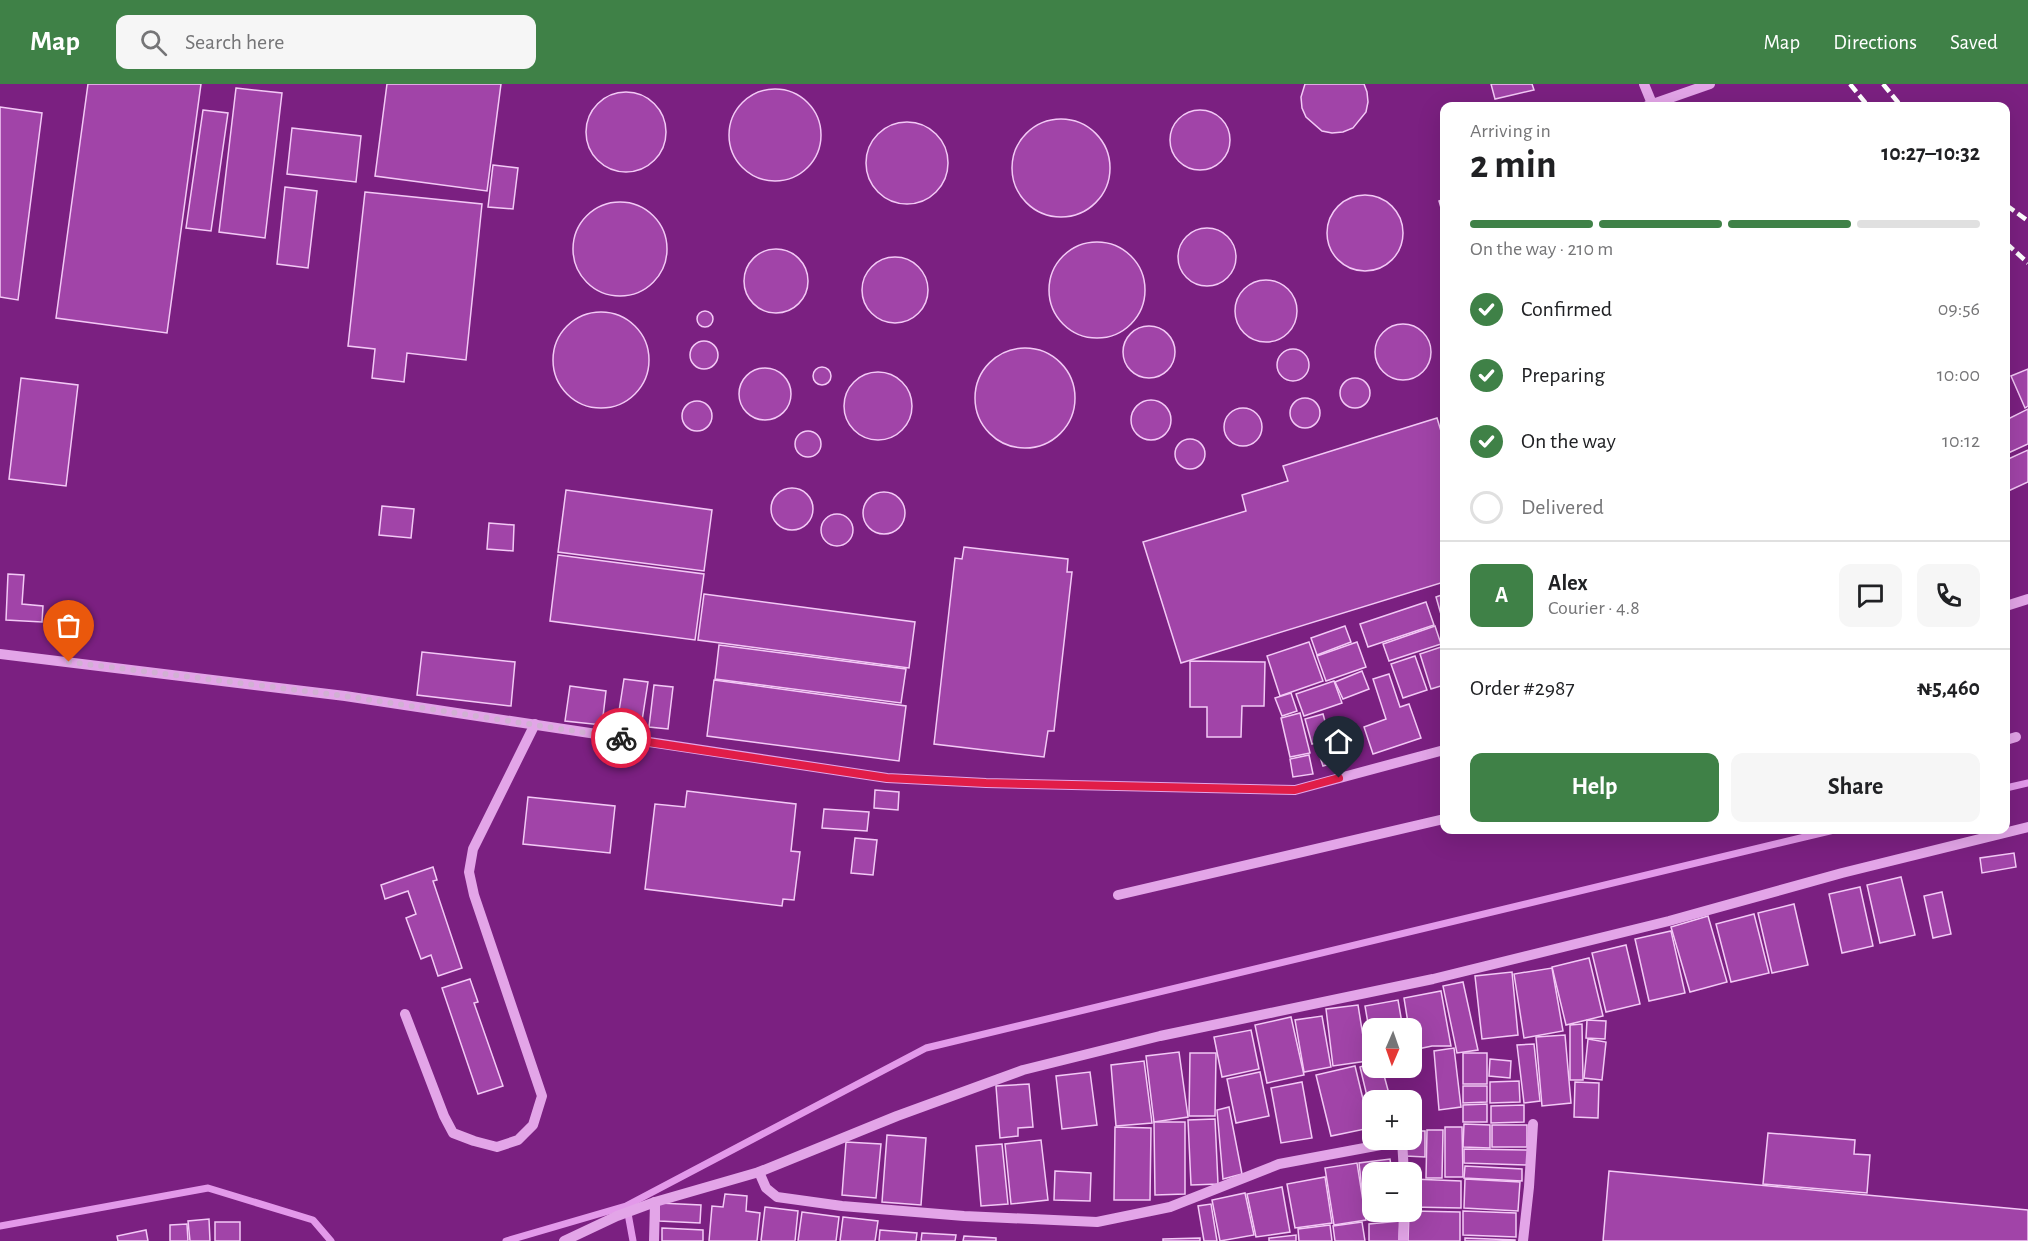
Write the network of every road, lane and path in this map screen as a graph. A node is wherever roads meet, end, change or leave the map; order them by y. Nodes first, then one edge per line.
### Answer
1 (1644, 84) edge
2 (1710, 84) edge
3 (1650, 102) edge
4 (1662, 102) edge
5 (2028, 599) edge
6 (2010, 605) edge
7 (0, 654) edge
8 (535, 724) junction
9 (1440, 751) edge
10 (1440, 820) edge
11 (2028, 828) edge
12 (2010, 832) edge
13 (2003, 834) edge
14 (1118, 896) dead end
15 (405, 1014) dead end
16 (1533, 1124) dead end
17 (1362, 1148) edge
18 (759, 1172) junction
19 (655, 1202) junction
20 (1404, 1222) edge
21 (564, 1241) edge
22 (654, 1241) edge
23 (1403, 1241) edge
24 (1523, 1241) edge

1 - 3 street
2 - 4 street
5 - 6 street
7 - 8 street
8 - 9 street
8 - 15 street
10 - 14 street
11 - 12 street
13 - 18 street
16 - 24 street
17 - 18 street
18 - 19 street
19 - 21 street
19 - 22 street
20 - 23 street

